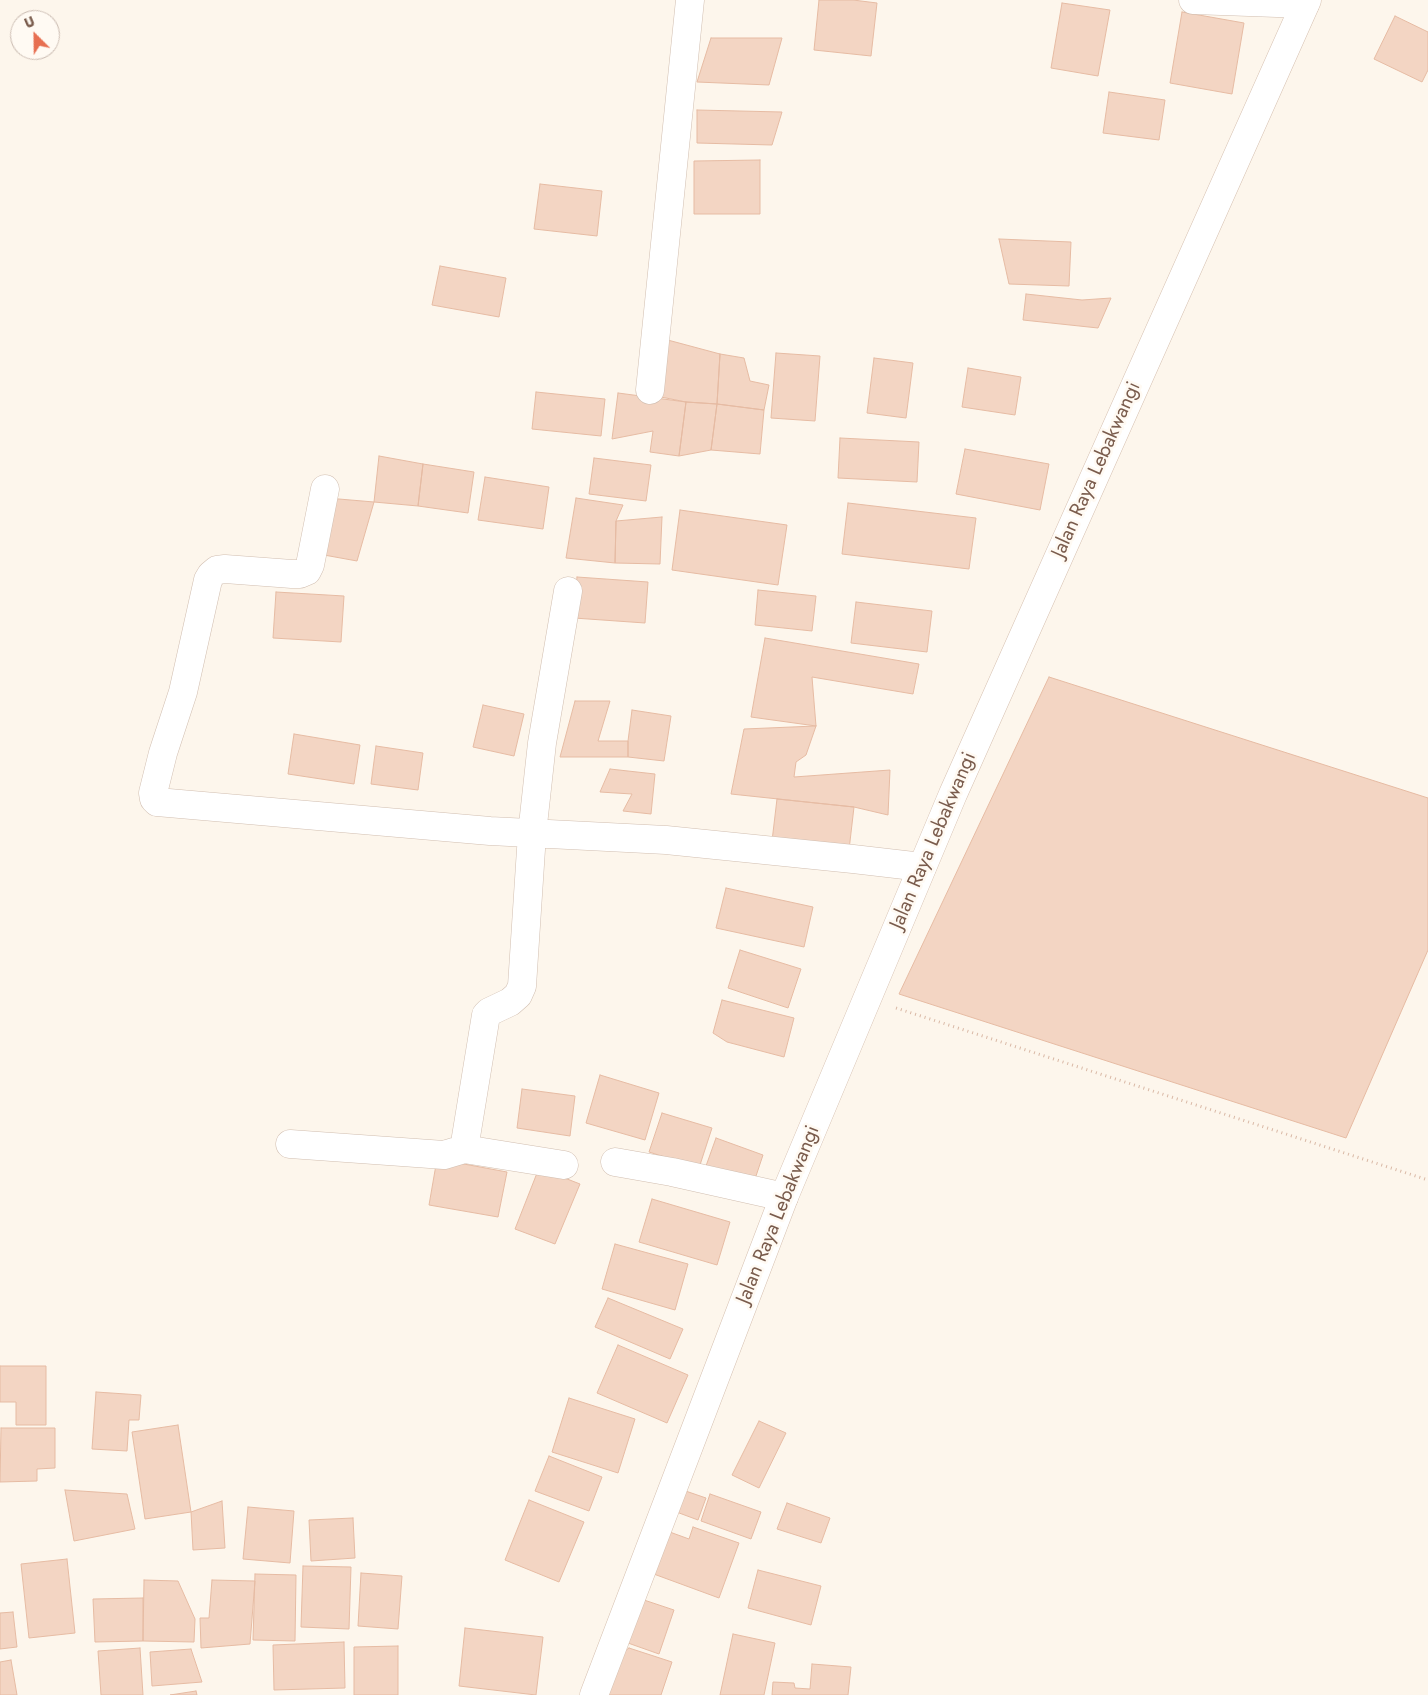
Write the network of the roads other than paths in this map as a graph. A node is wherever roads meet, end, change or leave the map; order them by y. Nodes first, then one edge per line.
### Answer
1 (690, 0) edge
2 (1193, 0) edge
3 (1306, 2) edge
4 (650, 390) dead end
5 (325, 489) dead end
6 (568, 591) dead end
7 (532, 834) junction
8 (922, 868) junction
9 (290, 1144) dead end
10 (464, 1149) junction
11 (615, 1162) dead end
12 (564, 1165) dead end
13 (784, 1197) junction
14 (594, 1695) edge

1 - 4 street
2 - 3 street
3 - 8 street, Jalan Raya Lebakwangi
5 - 7 street
6 - 7 street
7 - 8 street
7 - 10 street
8 - 13 street, Jalan Raya Lebakwangi
9 - 10 street
10 - 12 street
11 - 13 street
13 - 14 street, Jalan Raya Lebakwangi

